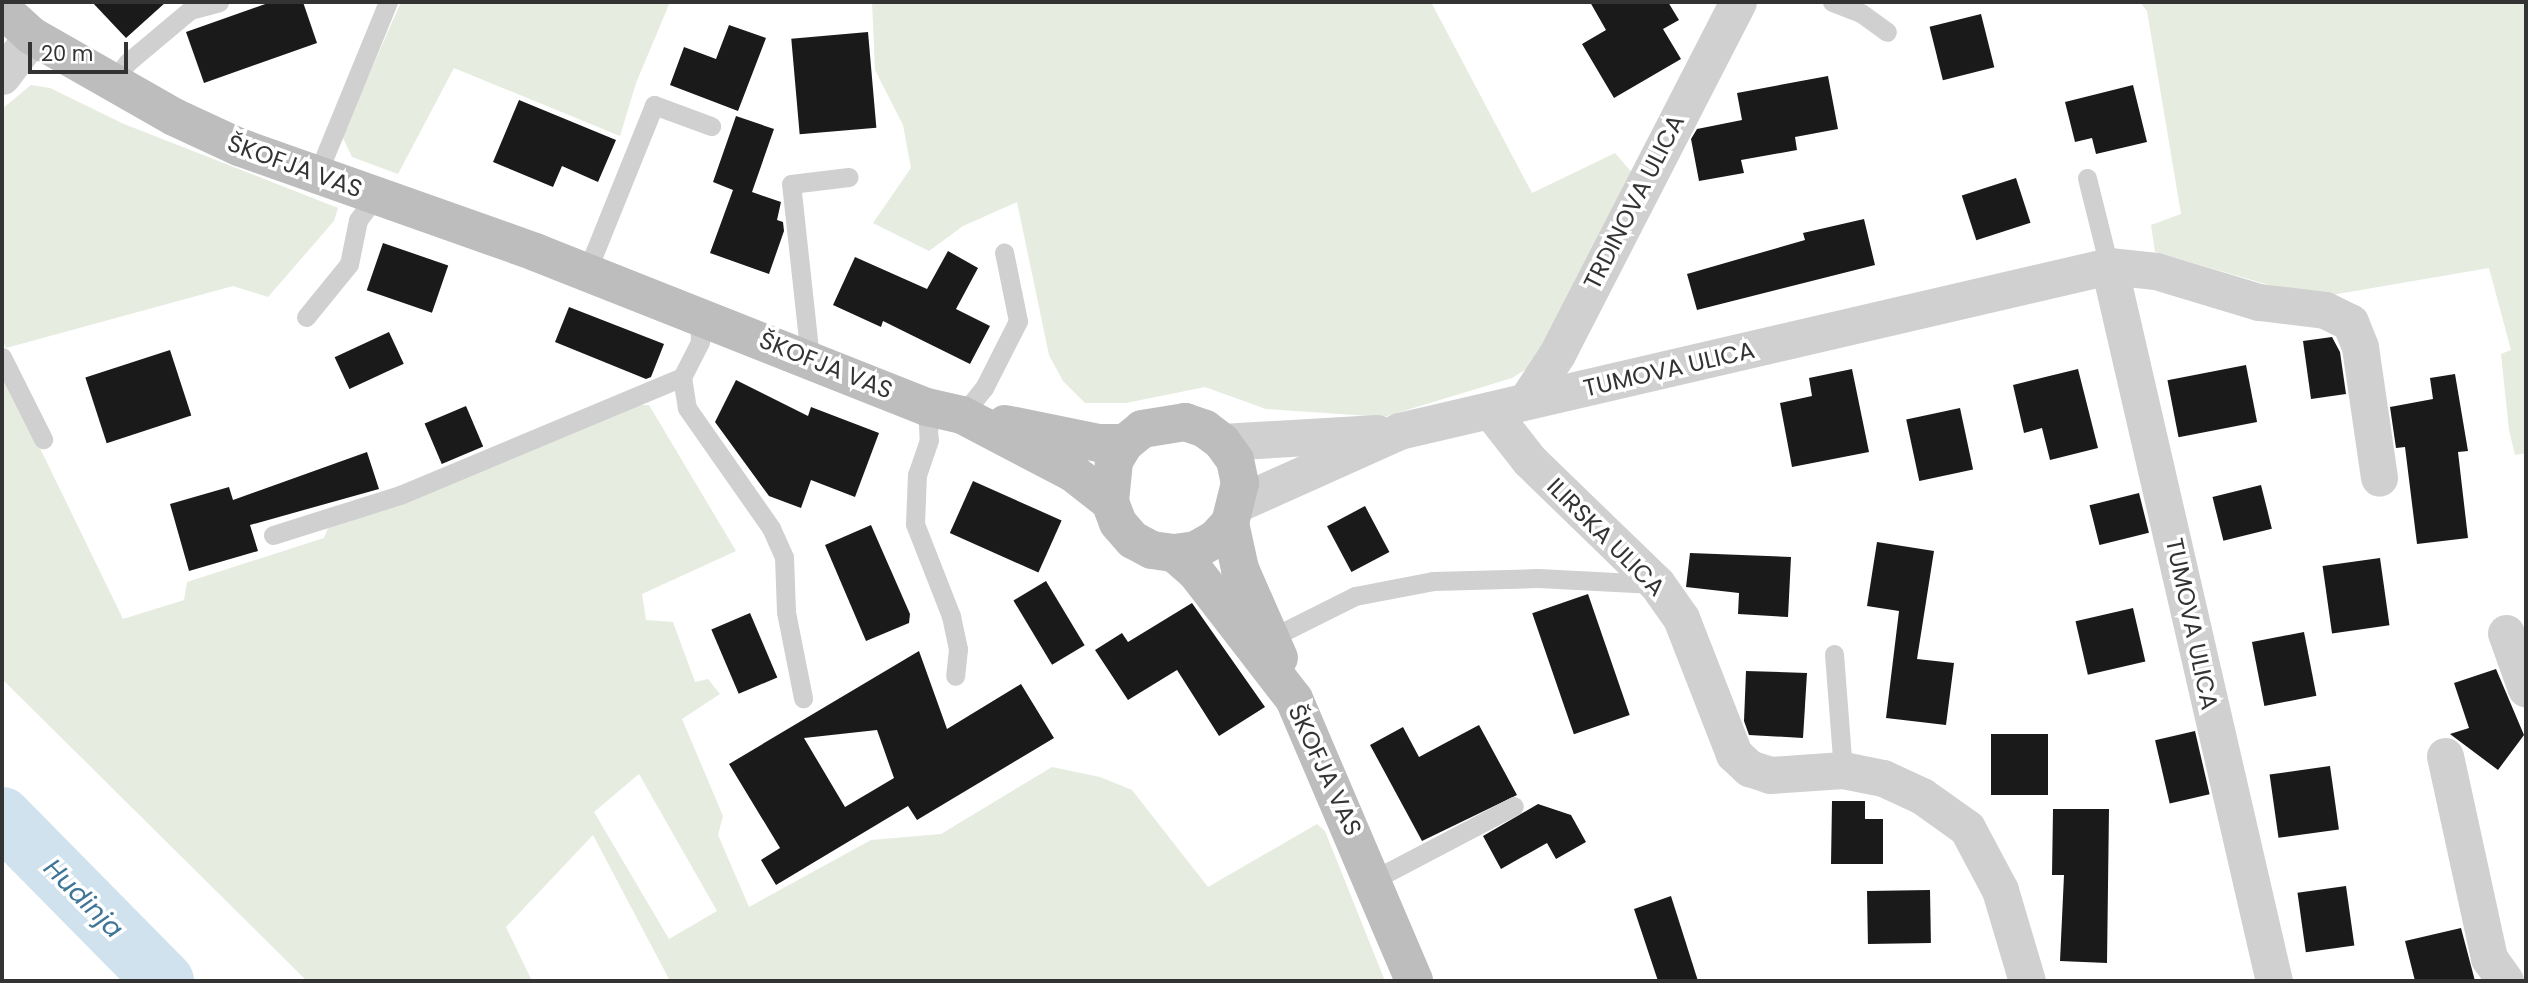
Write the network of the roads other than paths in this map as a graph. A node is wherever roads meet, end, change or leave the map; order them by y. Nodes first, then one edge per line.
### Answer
1 (219, 2) edge
2 (388, 2) edge
3 (1738, 2) edge
4 (1832, 2) edge
5 (2, 9) edge
6 (1887, 32) dead end
7 (32, 36) junction
8 (2, 76) edge
9 (113, 81) junction
10 (711, 126) dead end
11 (317, 175) junction
12 (849, 177) dead end
13 (2087, 178) dead end
14 (376, 196) junction
15 (1004, 252) dead end
16 (2109, 267) junction
17 (587, 271) junction
18 (698, 313) junction
19 (306, 317) dead end
20 (2, 357) edge
21 (810, 358) junction
22 (682, 377) junction
23 (1526, 401) junction
24 (1490, 410) junction
25 (945, 411) junction
26 (1399, 431) junction
27 (43, 439) dead end
28 (1222, 442) junction
29 (1125, 443) junction
30 (2379, 478) dead end
31 (1110, 502) junction
32 (1234, 513) junction
33 (273, 535) dead end
34 (1174, 553) junction
35 (1657, 584) junction
36 (2506, 633) dead end
37 (1271, 638) junction
38 (1834, 654) dead end
39 (955, 676) dead end
40 (2526, 689) edge
41 (803, 698) dead end
42 (1294, 699) junction
43 (2445, 756) dead end
44 (1843, 770) junction
45 (1514, 806) dead end
46 (1373, 880) junction
47 (1414, 981) edge
48 (2027, 981) edge
49 (2274, 981) edge
50 (2505, 981) edge

1 - 9 lane
2 - 11 lane
3 - 23 street, TRDINOVA ULICA
4 - 6 lane
5 - 7 main road, ŠKOFJA VAS
7 - 8 street
7 - 9 main road, ŠKOFJA VAS
9 - 11 main road, ŠKOFJA VAS
10 - 17 lane
11 - 14 main road, ŠKOFJA VAS
12 - 21 lane
13 - 16 lane
14 - 17 main road, ŠKOFJA VAS
14 - 19 lane
15 - 25 lane
16 - 23 street, TUMOVA ULICA
16 - 30 street, TUMOVA ULICA
16 - 49 street, TUMOVA ULICA
17 - 18 main road, ŠKOFJA VAS
18 - 21 main road, ŠKOFJA VAS
18 - 22 lane
20 - 27 lane
21 - 25 main road, ŠKOFJA VAS
22 - 33 lane
22 - 41 lane
23 - 24 street, TUMOVA ULICA
24 - 26 street, TUMOVA ULICA
24 - 35 street, ILIRSKA ULICA
25 - 29 main road
25 - 31 main road, ŠKOFJA VAS
25 - 39 lane
26 - 28 street
26 - 32 street, TUMOVA ULICA
28 - 29 main road
28 - 32 main road
29 - 31 main road
31 - 34 main road, ŠKOFJA VAS
32 - 34 main road
32 - 37 main road
34 - 42 main road, ŠKOFJA VAS
35 - 37 lane
35 - 44 street, ILIRSKA ULICA
36 - 40 street
37 - 42 main road
38 - 44 lane
42 - 46 main road, ŠKOFJA VAS
43 - 50 street
44 - 48 street, ILIRSKA ULICA
45 - 46 lane
46 - 47 main road, ŠKOFJA VAS

